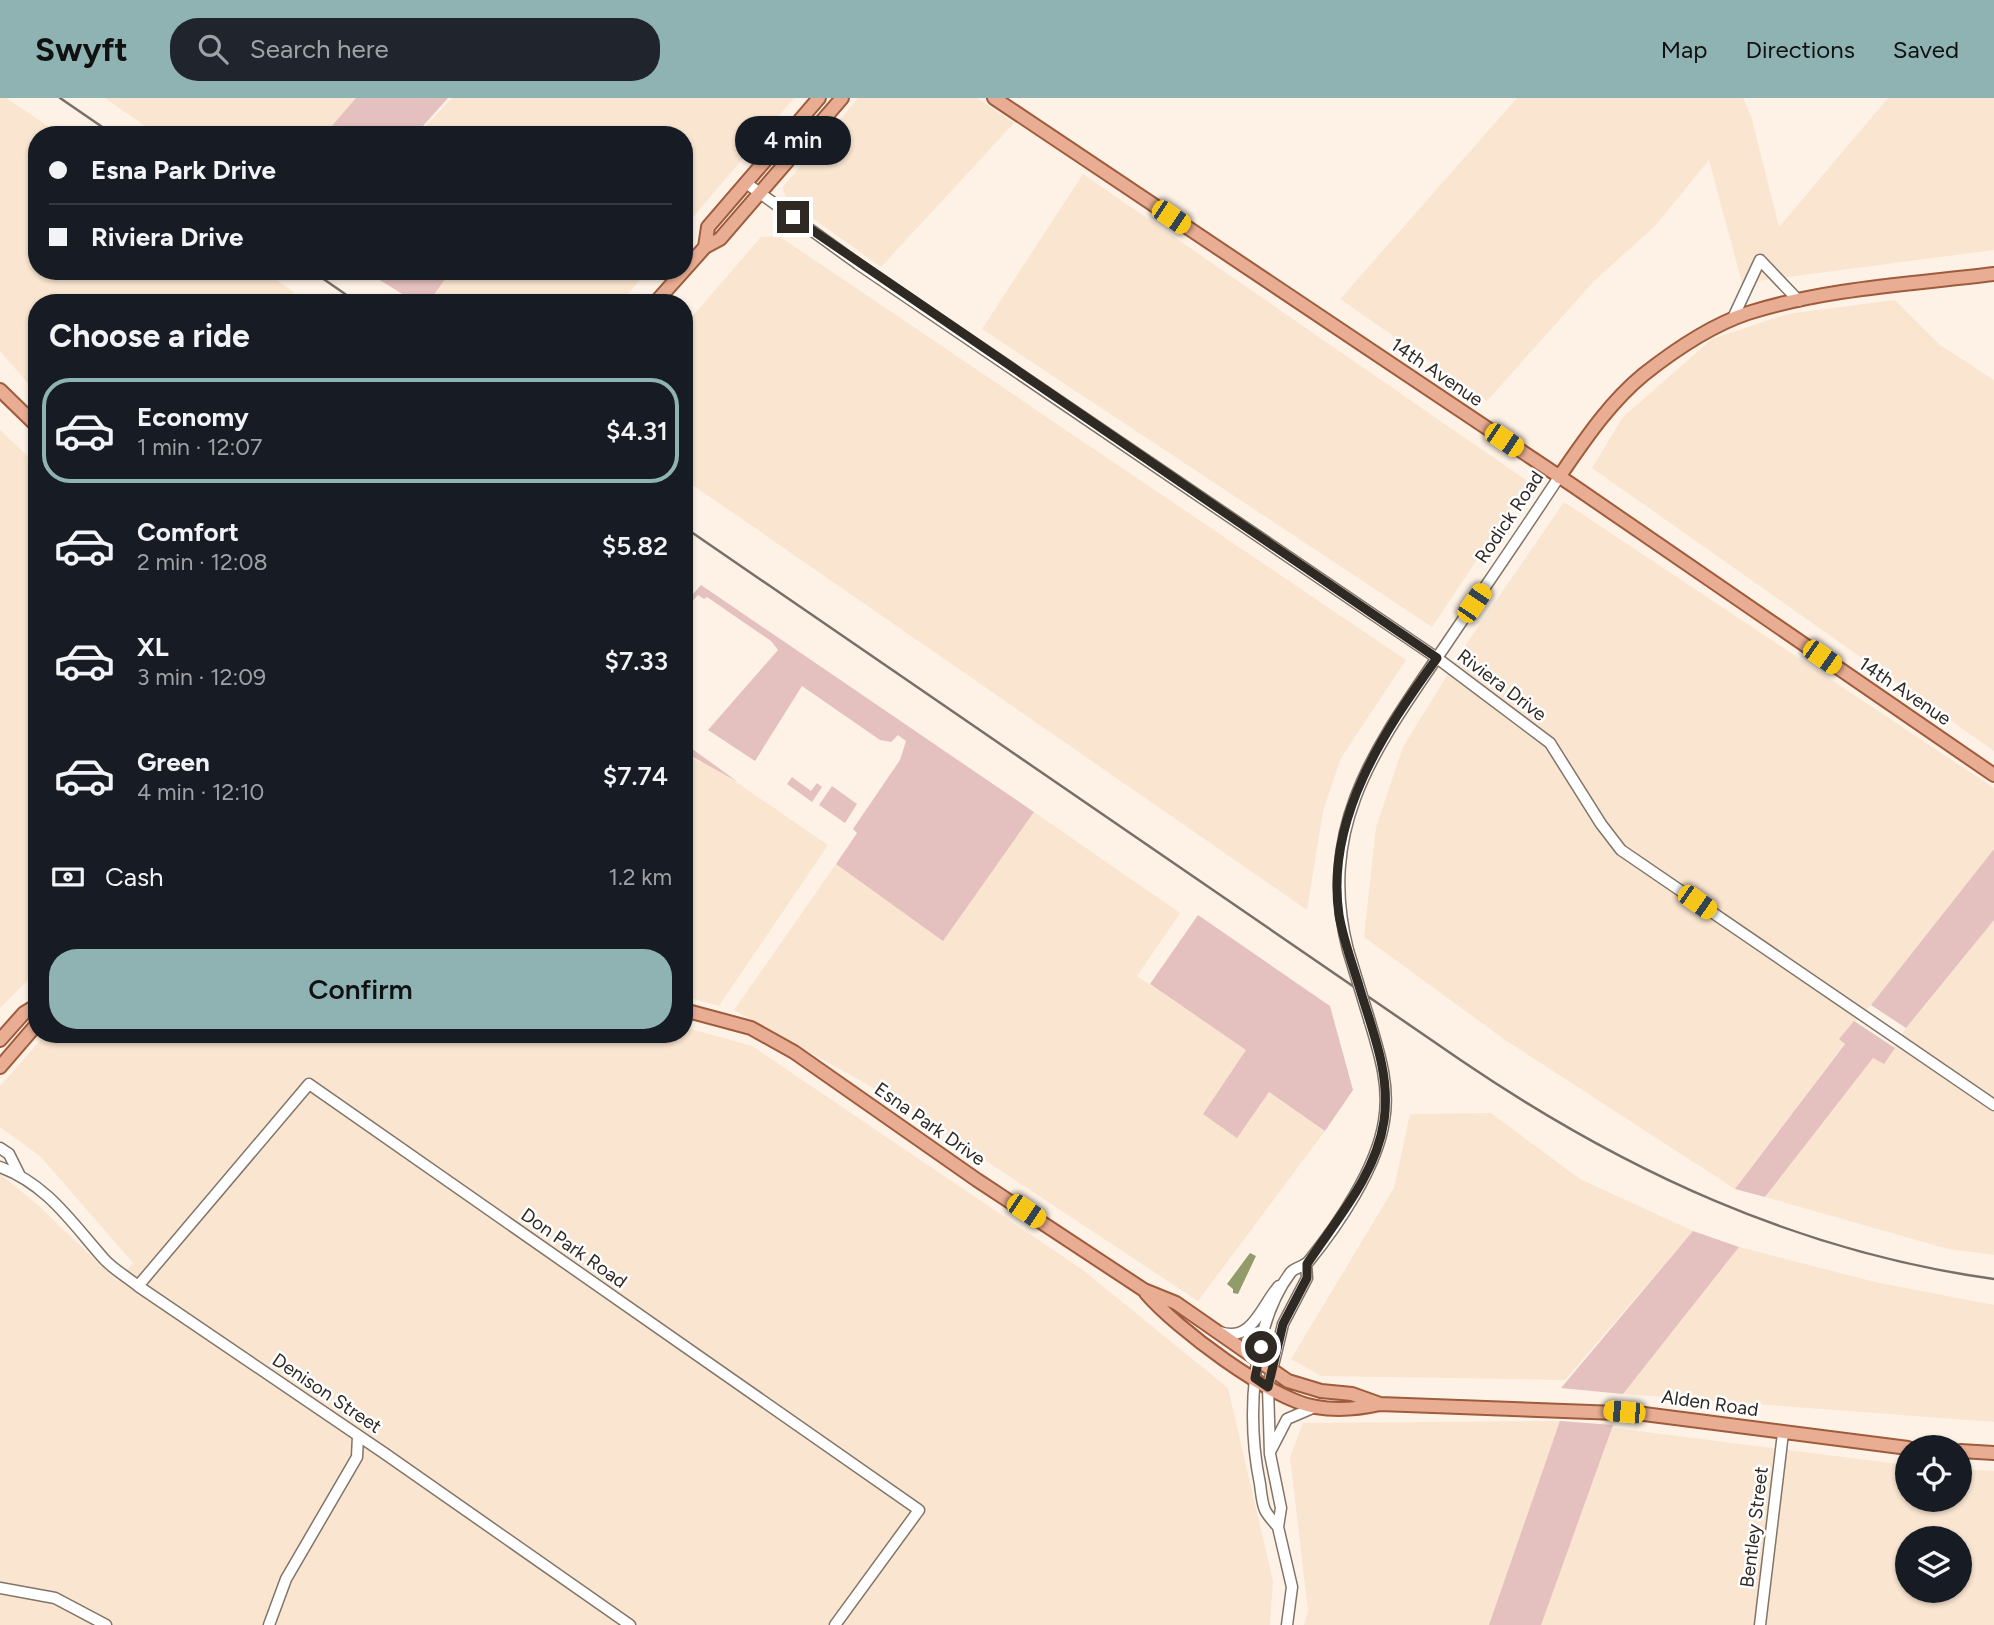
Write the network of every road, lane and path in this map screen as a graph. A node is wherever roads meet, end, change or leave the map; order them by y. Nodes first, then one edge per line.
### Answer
1 (819, 98) edge
2 (842, 98) edge
3 (994, 98) edge
4 (746, 183) junction
5 (760, 194) junction
6 (705, 247) junction
7 (693, 260) edge
8 (1994, 274) edge
9 (676, 280) edge
10 (663, 294) edge
11 (1798, 301) junction
12 (1731, 321) junction
13 (0, 390) edge
14 (28, 416) edge
15 (1559, 477) junction
16 (1437, 658) junction
17 (1994, 775) edge
18 (28, 1010) edge
19 (693, 1012) edge
20 (28, 1034) edge
21 (0, 1040) edge
22 (0, 1067) edge
23 (1994, 1105) edge
24 (0, 1148) edge
25 (0, 1167) edge
26 (19, 1174) junction
27 (1307, 1264) junction
28 (1293, 1270) junction
29 (138, 1286) junction
30 (1144, 1290) junction
31 (1212, 1329) junction
32 (1259, 1362) junction
33 (1270, 1370) junction
34 (1255, 1378) junction
35 (1268, 1387) junction
36 (1380, 1404) junction
37 (1314, 1407) junction
38 (1783, 1433) junction
39 (358, 1436) junction
40 (1895, 1446) edge
41 (1972, 1452) edge
42 (1994, 1453) edge
43 (1270, 1454) junction
44 (1279, 1527) junction
45 (0, 1588) edge
46 (106, 1625) edge
47 (269, 1625) edge
48 (630, 1625) edge
49 (835, 1625) edge
50 (1287, 1625) edge
51 (1760, 1625) edge

1 - 4 main road
2 - 5 main road
3 - 15 main road, 14th Avenue
4 - 5 street, Riviera Drive
4 - 6 main road
5 - 6 main road
5 - 16 street, Riviera Drive
6 - 7 main road
8 - 11 main road, Rodick Road
9 - 10 main road
11 - 12 main road, Rodick Road
11 - 12 street
12 - 15 main road, Rodick Road
13 - 14 main road
15 - 16 street, Rodick Road
15 - 17 main road, 14th Avenue
16 - 23 street, Riviera Drive
16 - 27 street, Rodick Road, bridge
18 - 21 main road
19 - 30 main road, Esna Park Drive
20 - 22 main road
24 - 26 street, Denison Street
25 - 26 street, Denison Street
26 - 29 street, Denison Street
27 - 28 street
27 - 33 street, Rodick Road
28 - 31 street
28 - 32 street
29 - 39 street, Denison Street
29 - 49 street, Don Park Road
30 - 31 main road, Esna Park Drive
30 - 34 main road, Esna Park Drive
31 - 32 main road, Esna Park Drive
32 - 33 main road, Esna Park Drive
32 - 34 street
33 - 35 street
33 - 36 main road, Alden Road
34 - 35 main road, Alden Road
34 - 44 street
35 - 37 main road, Alden Road
35 - 43 street
36 - 37 main road, Alden Road
36 - 38 main road, Alden Road
37 - 43 street
38 - 40 main road, Alden Road
38 - 51 street, Bentley Street
39 - 47 street
39 - 48 street, Denison Street
41 - 42 main road
43 - 44 street
44 - 50 street
45 - 46 street

